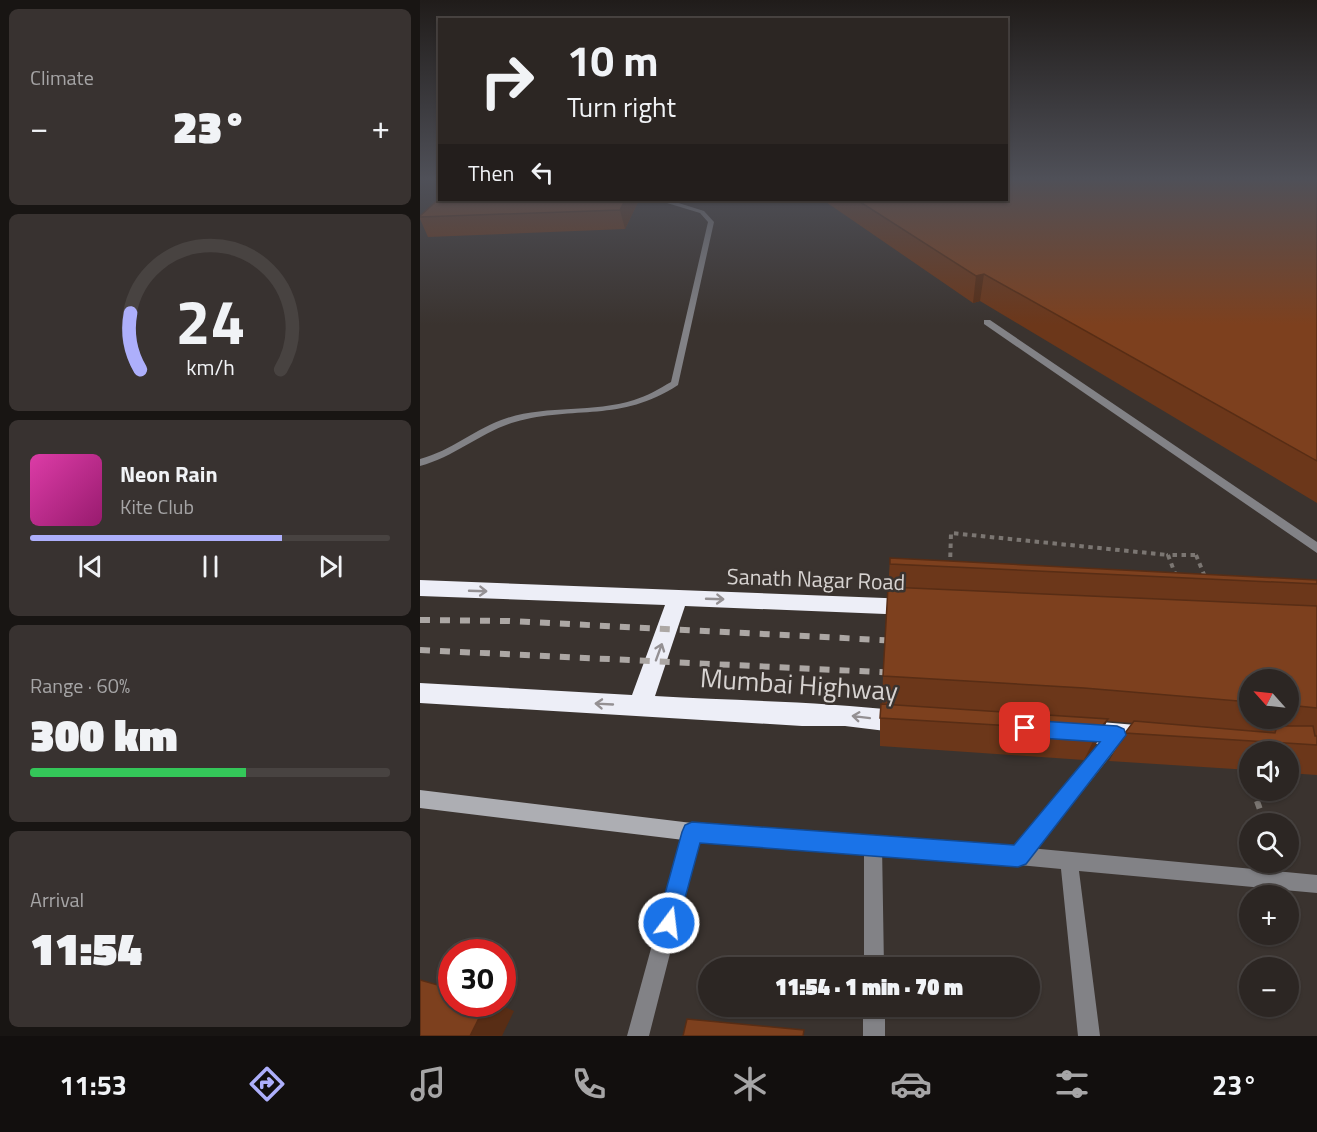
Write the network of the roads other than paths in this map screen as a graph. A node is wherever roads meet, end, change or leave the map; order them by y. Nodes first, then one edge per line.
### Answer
1 (710, 228) edge
2 (987, 322) dead end
3 (420, 463) edge
4 (1317, 548) edge
5 (420, 588) edge
6 (678, 598) junction
7 (926, 608) edge
8 (420, 693) edge
9 (640, 706) junction
10 (920, 723) edge
11 (1060, 730) edge
12 (1117, 735) junction
13 (1176, 740) edge
14 (420, 799) edge
15 (692, 832) junction
16 (873, 845) junction
17 (1018, 856) junction
18 (1069, 861) junction
19 (1317, 885) edge
20 (874, 957) edge
21 (874, 1017) edge
22 (638, 1036) edge
23 (874, 1036) edge
24 (1089, 1036) edge

1 - 3 street
2 - 4 street
5 -> 6 highway, Sanath Nagar Road
6 -> 7 highway, Sanath Nagar Road
9 -> 6 highway
9 -> 8 highway, Mumbai Highway
10 -> 9 highway, Mumbai Highway
11 - 12 highway
12 - 13 highway
12 - 17 street
14 - 15 street
15 - 16 street
15 - 22 street
16 - 17 street
16 - 20 street
17 - 18 street
18 - 19 street
18 - 24 street
21 - 23 street

